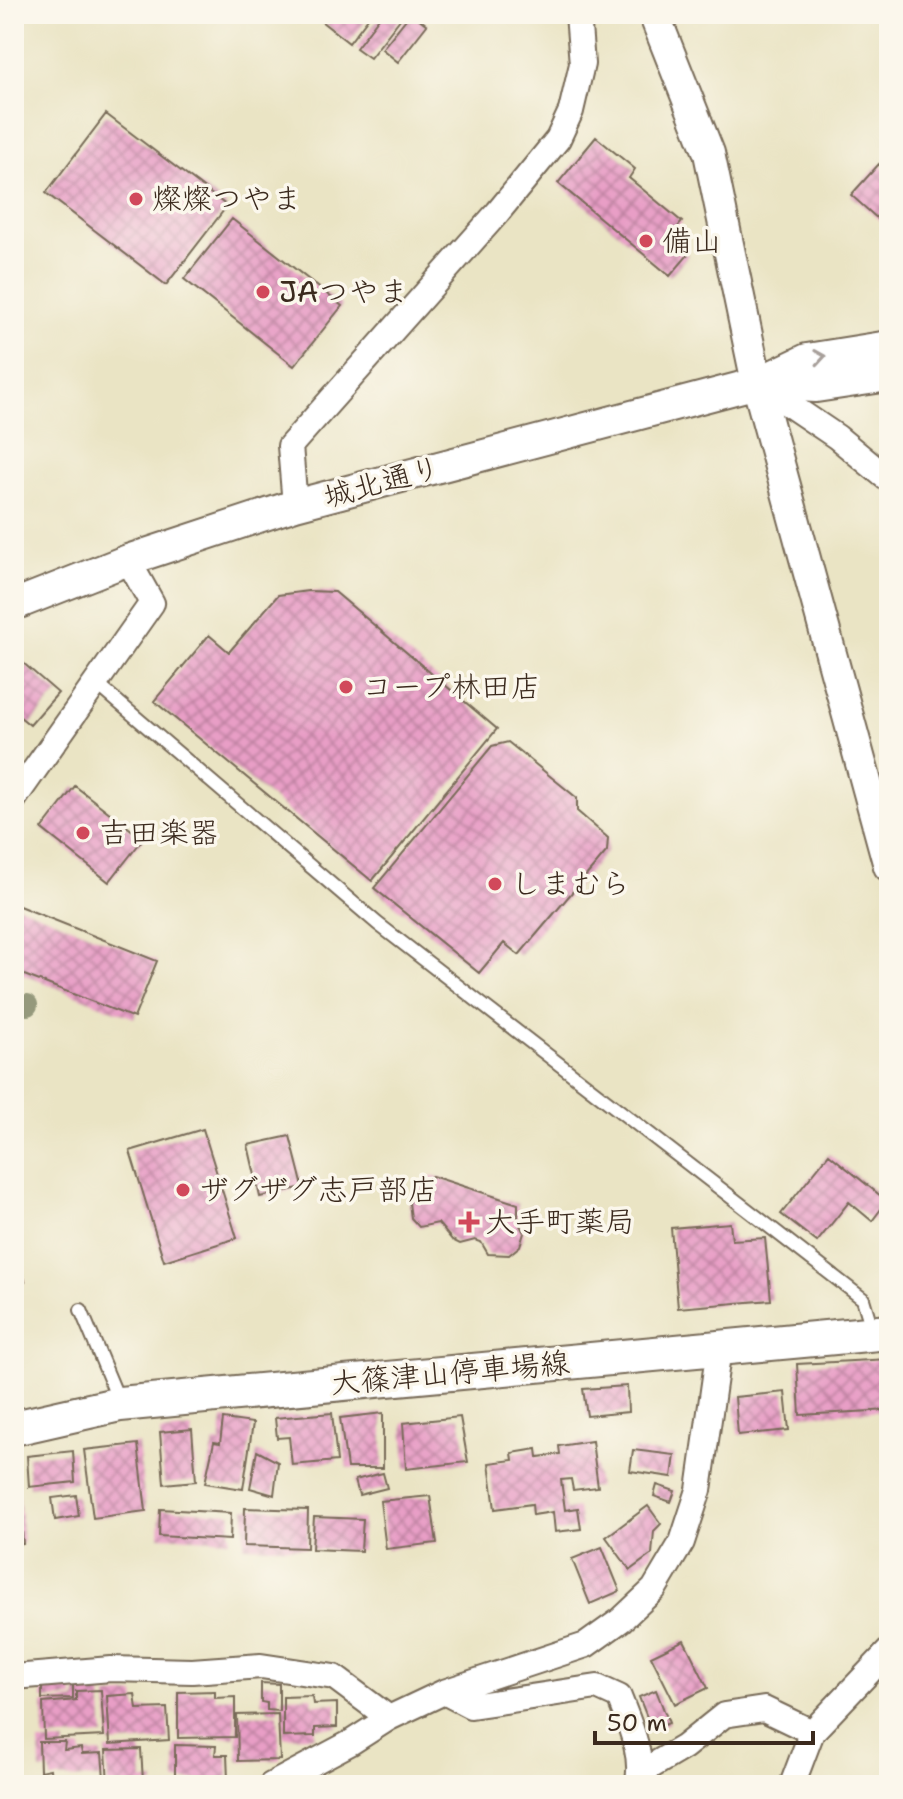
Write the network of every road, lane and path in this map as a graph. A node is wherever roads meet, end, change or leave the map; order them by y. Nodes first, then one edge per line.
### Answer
1 (578, 14) edge
2 (654, 14) edge
3 (889, 346) edge
4 (889, 376) edge
5 (757, 383) junction
6 (889, 480) edge
7 (295, 505) junction
8 (128, 560) junction
9 (14, 605) edge
10 (97, 684) junction
11 (14, 799) edge
12 (889, 866) edge
13 (81, 1310) dead end
14 (881, 1333) edge
15 (719, 1348) junction
16 (120, 1404) junction
17 (14, 1428) edge
18 (889, 1651) edge
19 (14, 1677) edge
20 (444, 1692) junction
21 (389, 1718) junction
22 (812, 1732) junction
23 (638, 1779) edge
24 (271, 1785) edge
25 (792, 1785) edge

1 - 7 street
2 - 5 street
5 -> 3 street, 城北通り
4 - 5 street, 城北通り
5 - 6 street
5 - 7 street, 城北通り
5 - 12 street
7 - 8 street, 城北通り
8 - 9 street, 城北通り
8 - 10 street
10 - 11 street
10 - 14 lane
13 - 16 lane
14 - 15 main road, 大篠津山停車場線
15 - 16 main road, 大篠津山停車場線
15 - 20 street
16 - 17 main road, 大篠津山停車場線
18 - 22 street
19 - 21 street
20 - 21 street
20 - 23 street
21 - 24 street
22 - 23 street
22 - 25 street

